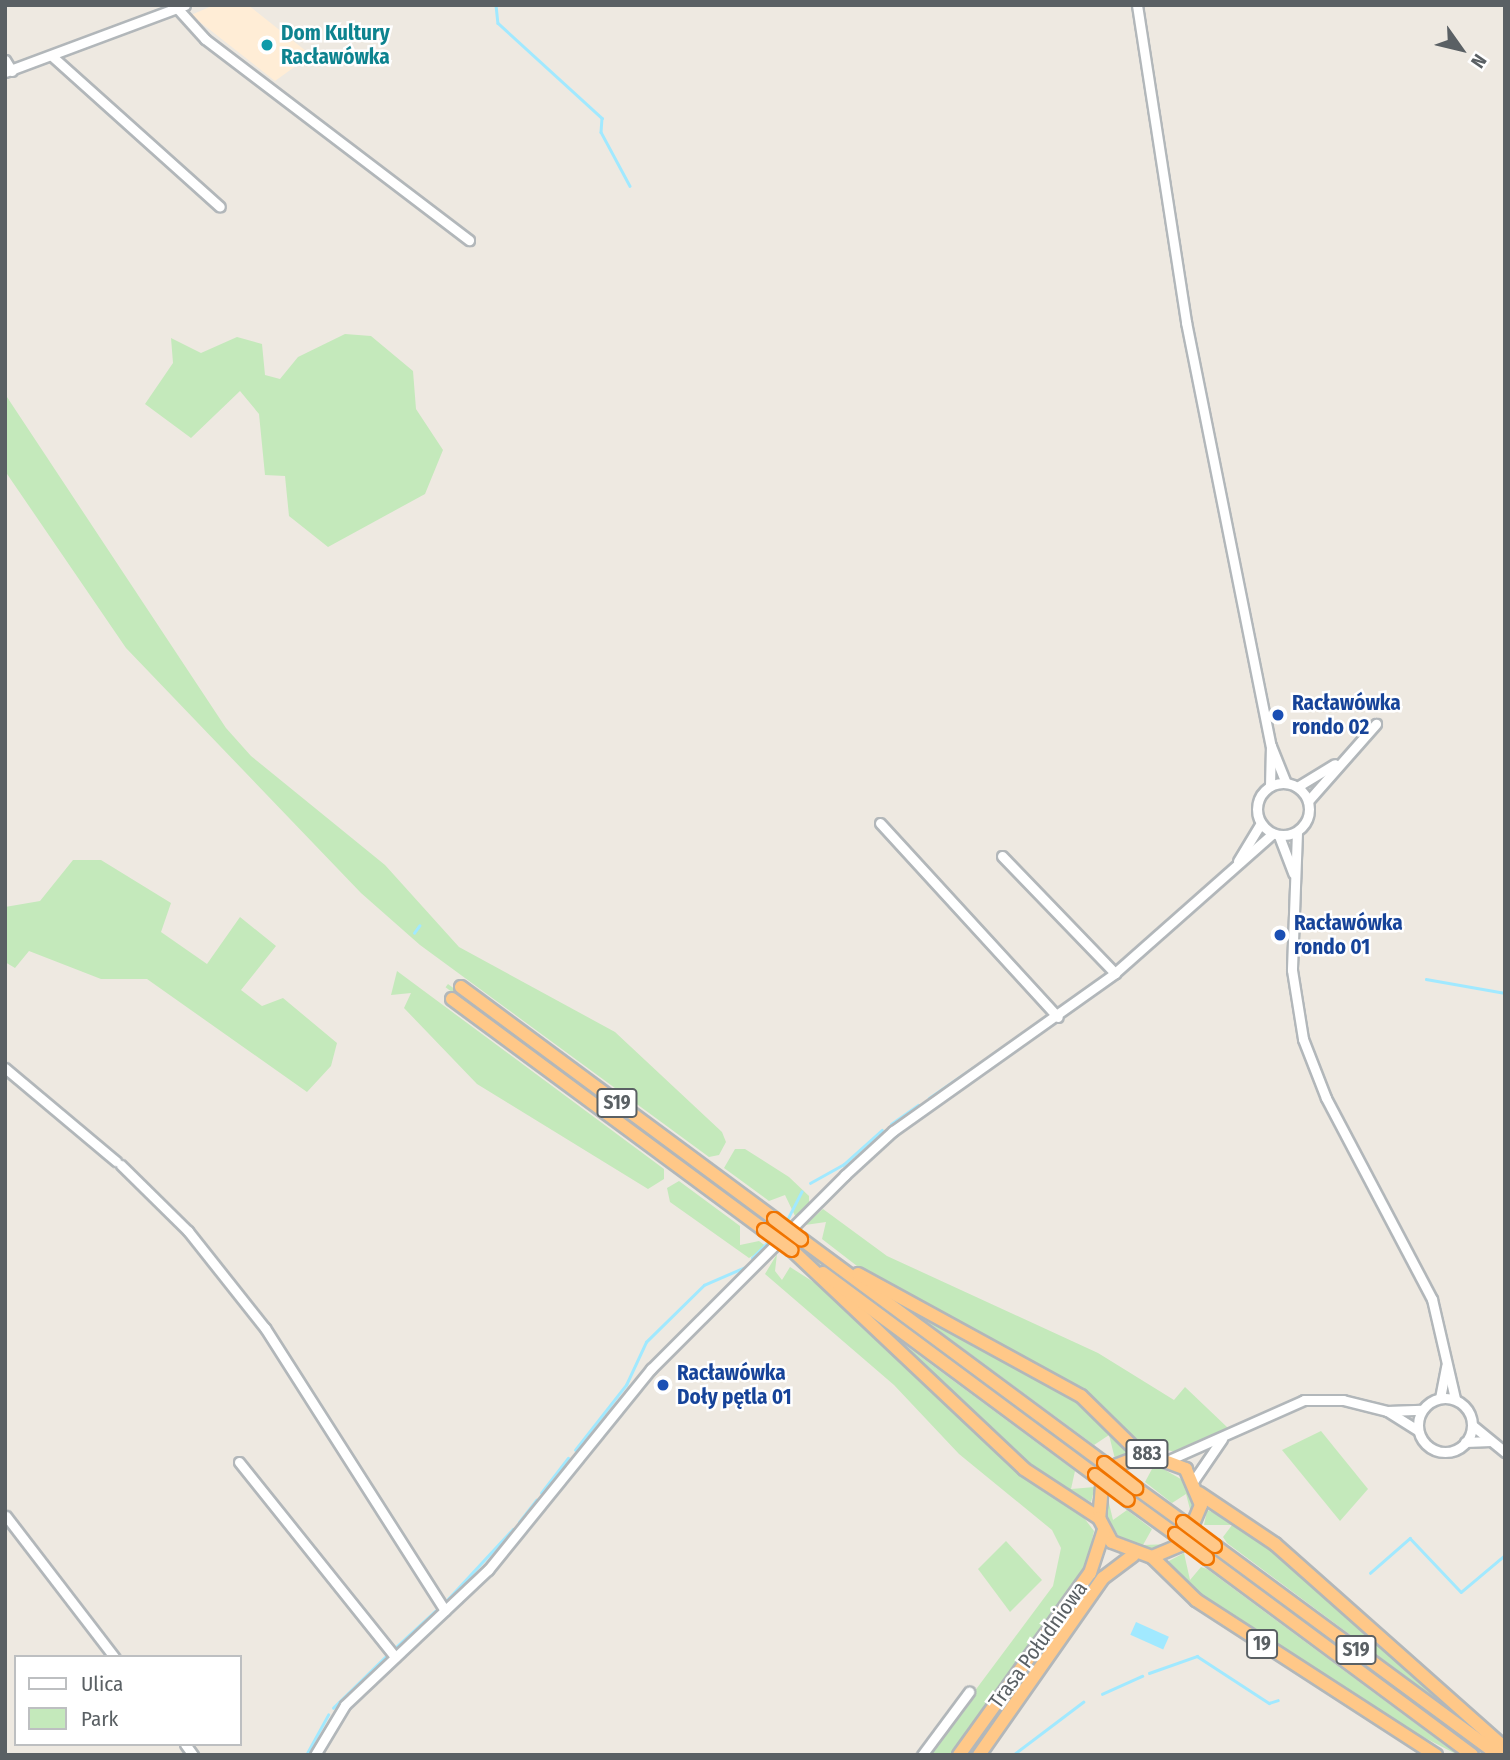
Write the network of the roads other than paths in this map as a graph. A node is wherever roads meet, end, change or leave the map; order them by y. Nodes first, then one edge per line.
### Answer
1 (1137, 5) edge
2 (181, 7) edge
3 (52, 57) junction
4 (5, 60) edge
5 (8, 71) edge
6 (220, 207) dead end
7 (470, 240) dead end
8 (1376, 724) dead end
9 (1271, 747) junction
10 (1335, 764) junction
11 (1286, 783) junction
12 (1270, 786) junction
13 (1297, 786) junction
14 (1308, 801) junction
15 (880, 823) dead end
16 (1261, 823) junction
17 (1297, 832) junction
18 (1275, 835) junction
19 (1002, 856) dead end
20 (1237, 863) junction
21 (1293, 874) junction
22 (1115, 973) junction
23 (461, 987) dead end
24 (452, 999) dead end
25 (1058, 1017) junction
26 (5, 1068) edge
27 (792, 1250) junction
28 (831, 1261) junction
29 (1447, 1360) junction
30 (1440, 1398) junction
31 (1455, 1399) junction
32 (1422, 1410) junction
33 (1387, 1411) junction
34 (1472, 1425) junction
35 (1418, 1430) junction
36 (1222, 1439) junction
37 (1491, 1441) junction
38 (1465, 1442) junction
39 (1505, 1452) edge
40 (1142, 1455) junction
41 (1171, 1459) junction
42 (239, 1462) dead end
43 (1194, 1480) junction
44 (1199, 1493) junction
45 (6, 1516) edge
46 (1101, 1524) junction
47 (1133, 1555) junction
48 (1152, 1558) junction
49 (444, 1611) junction
50 (112, 1655) edge
51 (396, 1657) junction
52 (970, 1692) dead end
53 (1505, 1748) edge
54 (315, 1755) edge
55 (922, 1755) edge
56 (959, 1755) edge
57 (979, 1755) edge
58 (1436, 1755) edge
59 (1472, 1755) edge
60 (1497, 1755) edge

1 - 9 street
2 - 3 street
2 - 7 street
3 - 5 street
3 - 6 street
4 - 5 street
8 - 10 street
9 - 11 street
9 - 12 street
10 - 13 street
10 - 14 street
11 - 12 street
11 - 13 street
12 - 16 street
13 - 14 street
14 - 17 street
15 - 25 street
16 - 18 street
16 - 20 street
17 - 18 street
17 - 21 street
18 - 20 street
18 - 21 street
19 - 22 street
20 - 22 street
21 - 29 street
22 - 25 street
23 - 28 highway, S19, bridge
24 - 27 highway, S19, bridge
25 - 49 street
26 - 49 street
27 - 46 highway
27 - 59 highway, S19, bridge
28 - 40 highway
28 - 60 highway, S19, bridge
29 - 30 street
29 - 31 street
30 - 31 street
30 - 32 street
31 - 34 street
32 - 33 street
32 - 35 street
33 - 35 street
33 - 36 street
34 - 37 street
34 - 38 street
35 - 38 street
36 - 41 street
36 - 43 street
37 - 38 street
37 - 39 street
40 - 41 highway, 883
40 - 46 highway, 883
41 - 43 highway, 883
42 - 51 street
43 - 44 highway, 883
44 - 48 highway
44 - 53 highway
45 - 50 street
46 - 47 highway
46 - 56 highway, Trasa Południowa / 883
47 - 48 highway
47 - 57 highway, Trasa Południowa
48 - 58 highway, 19
49 - 51 street
51 - 54 street
52 - 55 street

